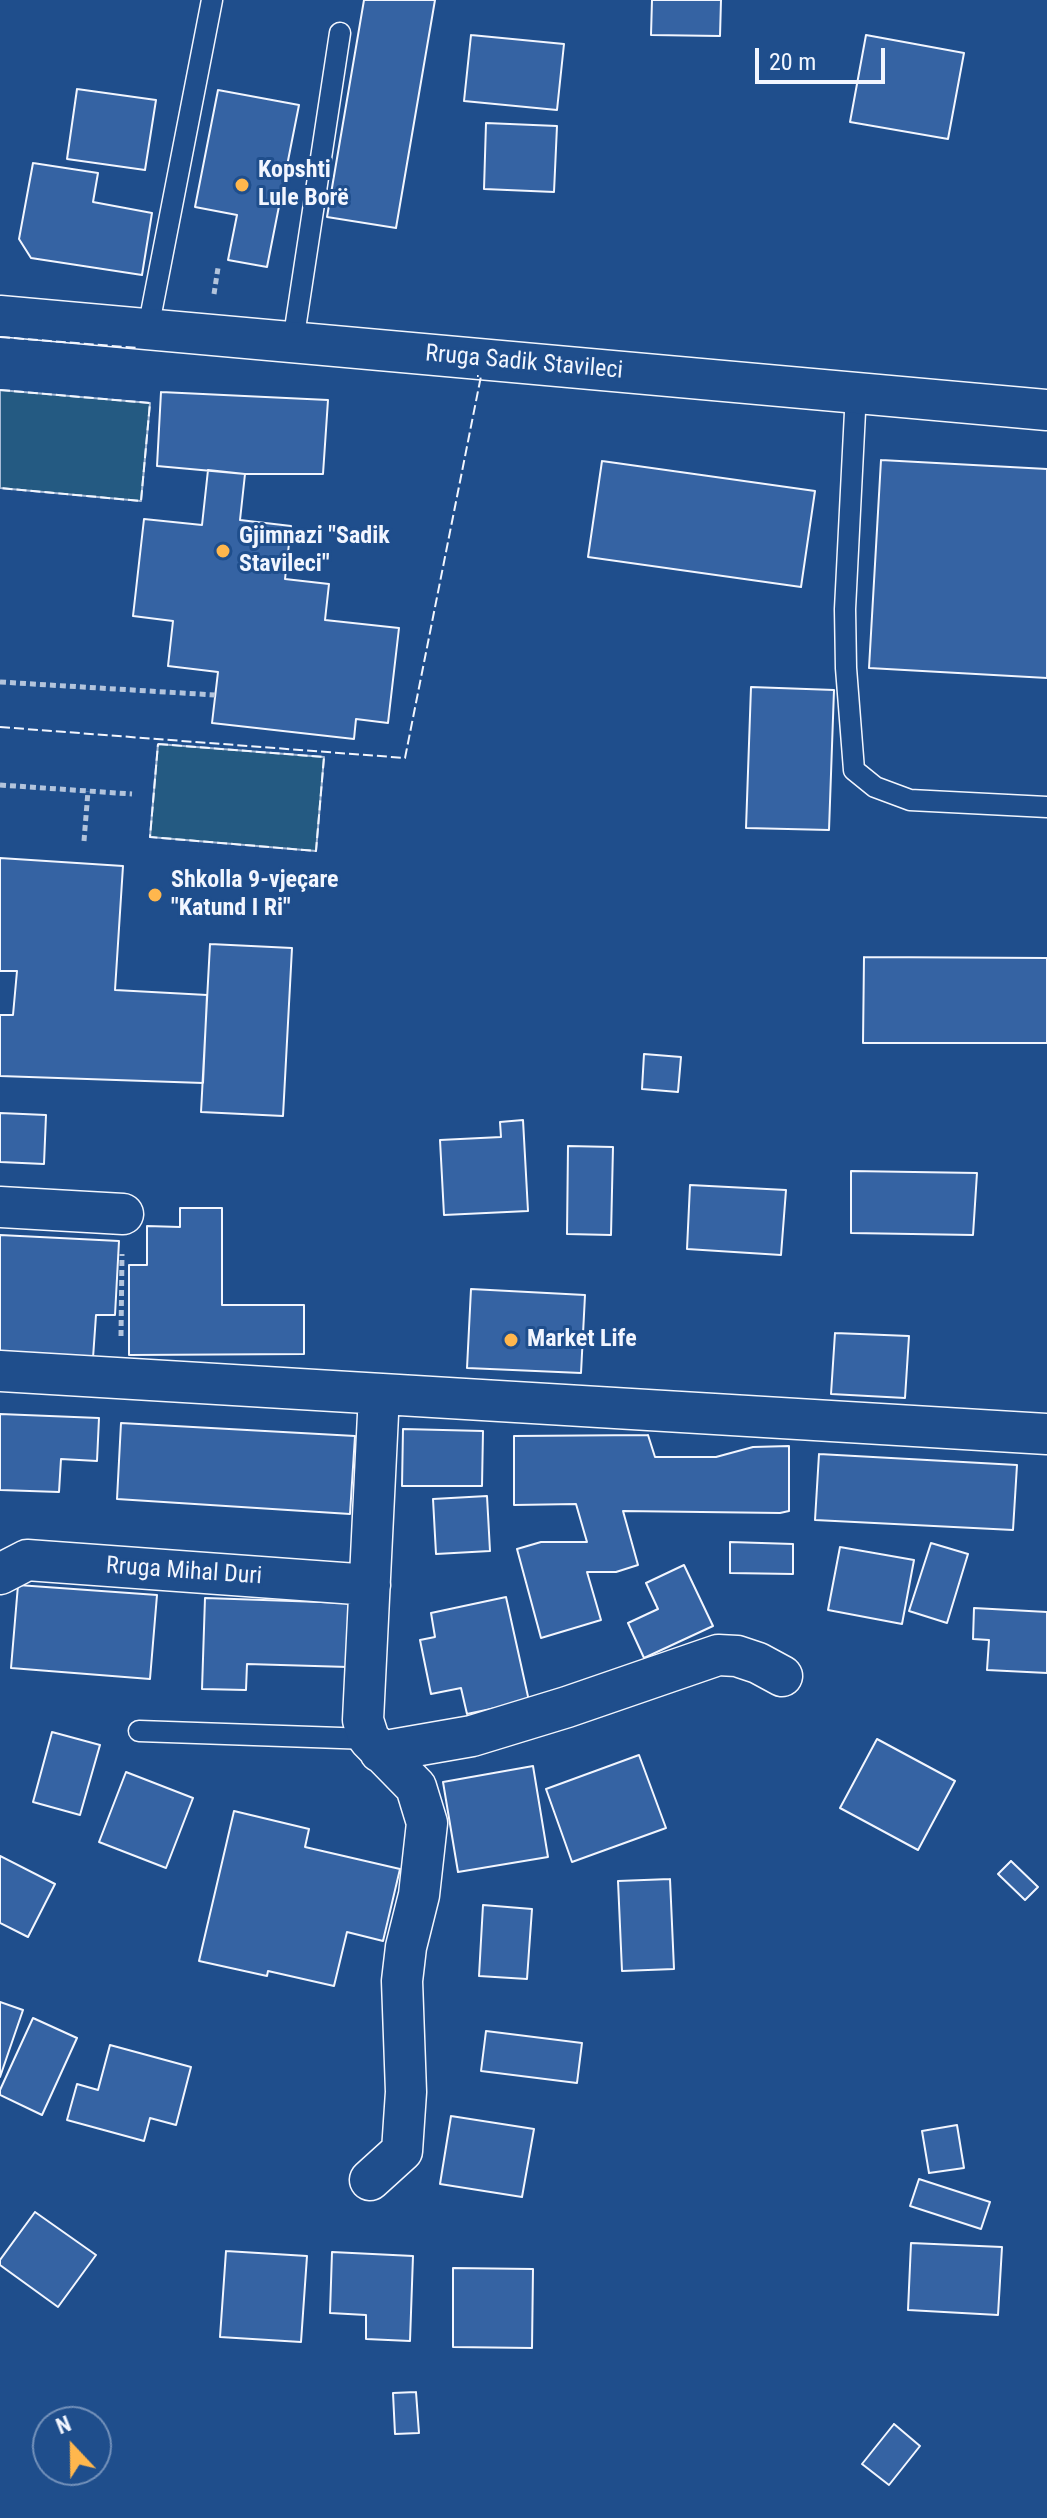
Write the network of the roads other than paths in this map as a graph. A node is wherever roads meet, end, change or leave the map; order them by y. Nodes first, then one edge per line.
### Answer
1 (212, 0) edge
2 (340, 33) dead end
3 (0, 316) edge
4 (148, 329) junction
5 (293, 342) junction
6 (856, 392) junction
7 (1047, 410) edge
8 (1047, 807) edge
9 (0, 1207) edge
10 (123, 1214) road end
11 (0, 1371) edge
12 (379, 1394) junction
13 (1047, 1434) edge
14 (0, 1574) edge
15 (370, 1585) junction
16 (782, 1676) dead end
17 (139, 1731) dead end
18 (375, 1746) junction
19 (370, 2180) dead end

1 - 4 lane
2 - 5 lane
3 - 4 street, Rruga Sadik Stavileci
4 - 5 street, Rruga Sadik Stavileci
5 - 6 street, Rruga Sadik Stavileci
6 - 7 street, Rruga Sadik Stavileci
6 - 8 lane
9 - 10 street
11 - 12 street
12 - 13 street
12 - 15 street
14 - 15 street, Rruga Mihal Duri
15 - 18 street
16 - 18 street
17 - 18 lane
18 - 19 street

